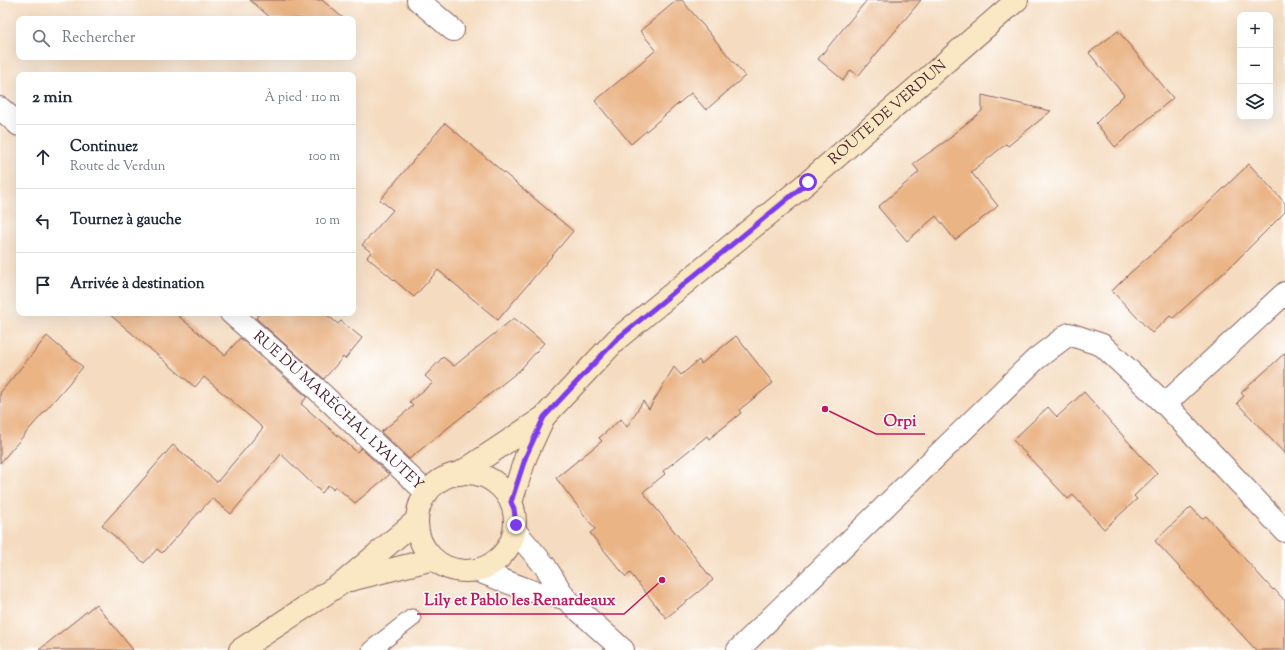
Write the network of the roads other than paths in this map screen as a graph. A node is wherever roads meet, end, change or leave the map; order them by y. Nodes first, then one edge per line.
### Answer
1 (418, 0) edge
2 (1017, 0) edge
3 (454, 30) dead end
4 (0, 108) edge
5 (16, 122) edge
6 (1285, 292) edge
7 (234, 316) edge
8 (1165, 404) junction
9 (544, 417) junction
10 (459, 474) junction
11 (427, 493) junction
12 (511, 502) junction
13 (417, 520) junction
14 (515, 531) junction
15 (1285, 532) edge
16 (433, 559) junction
17 (478, 571) junction
18 (345, 581) junction
19 (565, 598) junction
20 (412, 618) dead end
21 (621, 648) edge
22 (240, 650) edge
23 (371, 650) edge
24 (738, 650) edge

1 - 3 street
2 - 9 main road, ROUTE DE VERDUN
4 - 5 street
6 - 8 street
7 - 11 street, RUE DU MARÉCHAL LYAUTEY
8 - 15 street
8 - 24 street
9 - 10 main road, ROUTE DE VERDUN
9 - 12 main road, ROUTE DE VERDUN
10 - 11 main road
10 - 12 main road
11 - 13 main road
12 - 14 main road
13 - 16 main road
13 - 18 main road
14 - 17 main road
14 - 19 street
16 - 17 main road
16 - 18 main road
17 - 19 street
18 - 22 main road
19 - 21 street
20 - 23 lane

